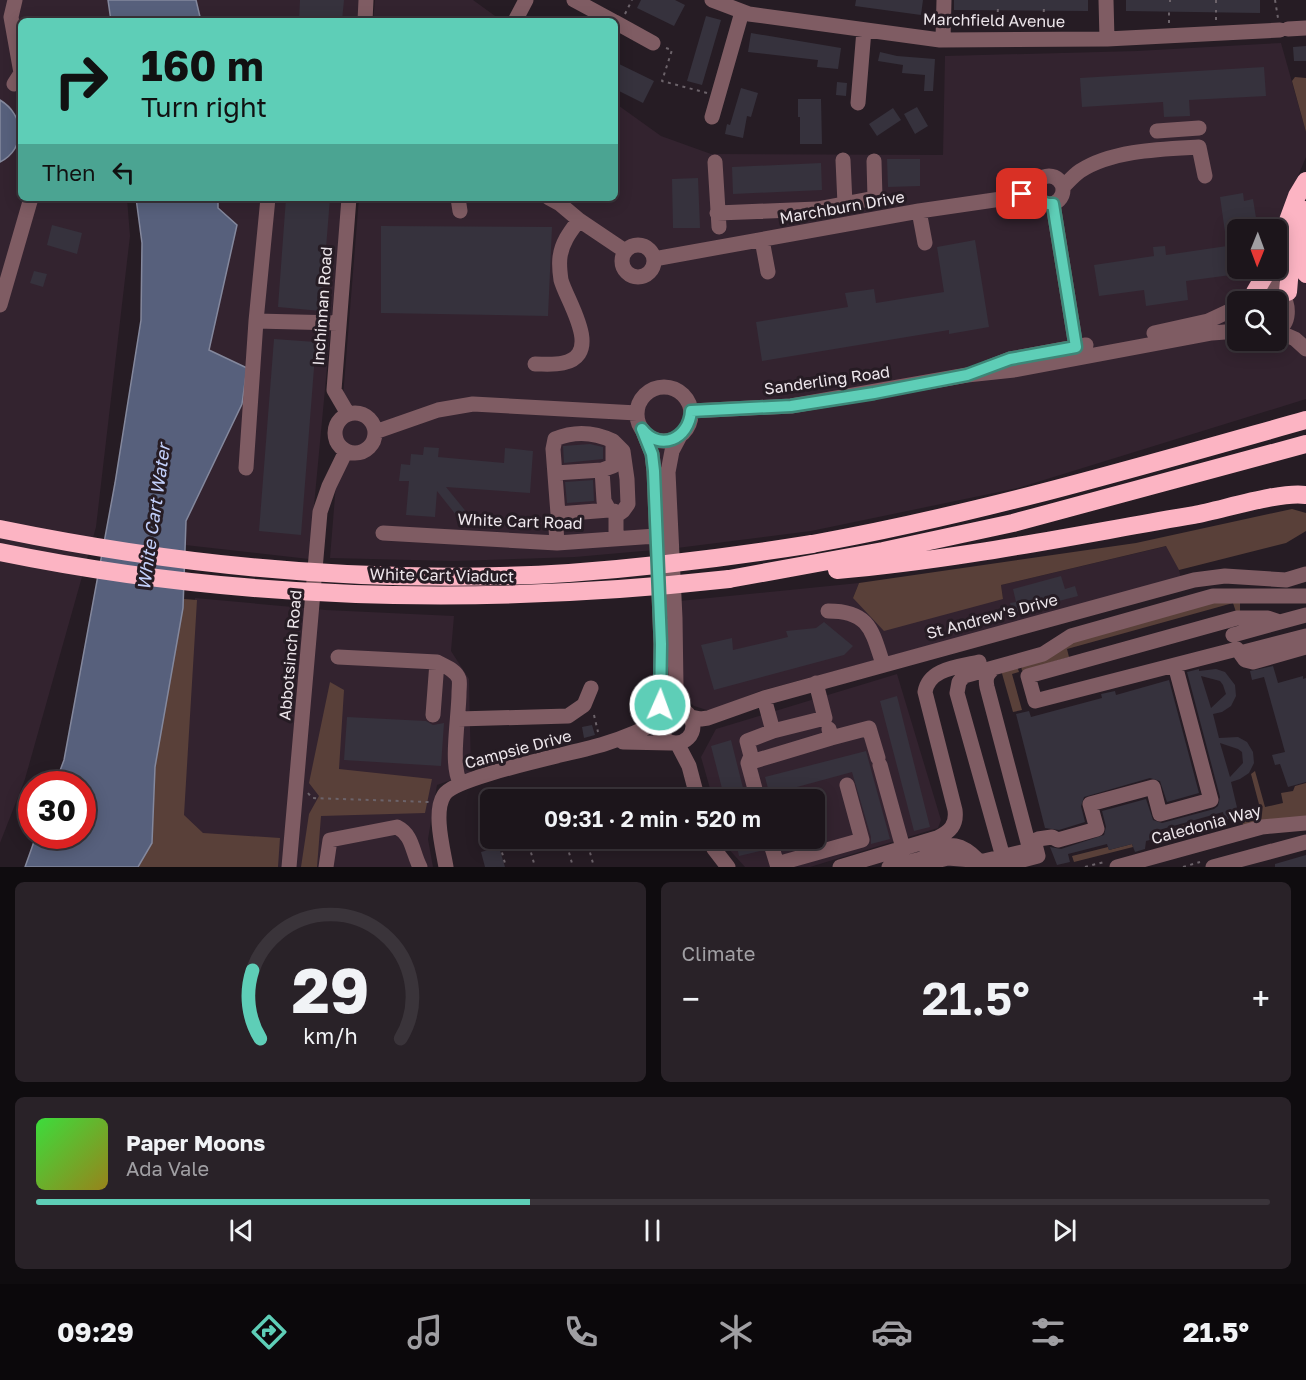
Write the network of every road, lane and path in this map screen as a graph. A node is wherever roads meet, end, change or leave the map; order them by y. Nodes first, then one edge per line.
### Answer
1 (15, 0) edge
2 (366, 0) edge
3 (526, 0) edge
4 (574, 0) edge
5 (712, 0) edge
6 (944, 0) edge
7 (1106, 0) edge
8 (1275, 0) edge
9 (998, 7) dead end
10 (1044, 7) dead end
11 (742, 12) junction
12 (364, 18) edge
13 (517, 18) edge
14 (606, 18) edge
15 (618, 25) edge
16 (1282, 26) junction
17 (1306, 28) edge
18 (864, 30) junction
19 (997, 39) junction
20 (1043, 39) junction
21 (1107, 39) junction
22 (943, 40) junction
23 (652, 43) joint
24 (18, 56) edge
25 (718, 97) junction
26 (858, 103) dead end
27 (712, 117) dead end
28 (1199, 147) junction
29 (1157, 150) junction
30 (843, 160) dead end
31 (874, 161) dead end
32 (715, 162) dead end
33 (1205, 176) dead end
34 (1306, 182) edge
35 (1063, 187) junction
36 (1035, 190) junction
37 (30, 201) edge
38 (268, 201) edge
39 (349, 201) edge
40 (554, 201) edge
41 (845, 204) junction
42 (1053, 204) junction
43 (817, 209) junction
44 (1306, 210) edge
45 (919, 211) junction
46 (579, 220) junction
47 (1287, 223) edge
48 (822, 229) junction
49 (762, 240) junction
50 (925, 243) dead end
51 (625, 251) junction
52 (654, 259) junction
53 (768, 272) dead end
54 (1306, 274) edge
55 (1258, 291) edge
56 (1282, 291) edge
57 (1287, 295) edge
58 (1294, 300) junction
59 (0, 305) edge
60 (1227, 313) edge
61 (256, 321) junction
62 (338, 323) junction
63 (1287, 325) edge
64 (1227, 332) edge
65 (1287, 335) edge
66 (1076, 347) junction
67 (1306, 349) edge
68 (535, 364) dead end
69 (967, 375) junction
70 (1306, 408) edge
71 (691, 411) junction
72 (637, 413) junction
73 (348, 414) junction
74 (1306, 420) edge
75 (1285, 421) junction
76 (642, 429) junction
77 (375, 432) junction
78 (681, 434) junction
79 (613, 441) junction
80 (1300, 446) edge
81 (346, 451) junction
82 (246, 468) dead end
83 (604, 470) junction
84 (555, 472) junction
85 (1306, 495) edge
86 (613, 513) junction
87 (558, 514) junction
88 (0, 529) edge
89 (383, 532) dead end
90 (656, 536) junction
91 (616, 539) junction
92 (557, 543) junction
93 (0, 552) edge
94 (884, 558) junction
95 (1306, 574) edge
96 (1306, 596) edge
97 (828, 611) dead end
98 (1306, 615) edge
99 (1071, 636) junction
100 (1306, 636) edge
101 (1235, 639) junction
102 (1306, 641) edge
103 (1306, 647) edge
104 (338, 657) dead end
105 (437, 662) junction
106 (883, 664) junction
107 (1175, 664) junction
108 (994, 668) junction
109 (816, 683) junction
110 (591, 688) dead end
111 (764, 698) junction
112 (584, 705) junction
113 (686, 713) junction
114 (433, 715) dead end
115 (825, 718) junction
116 (458, 719) junction
117 (659, 719) junction
118 (773, 732) junction
119 (831, 738) junction
120 (674, 743) junction
121 (604, 744) junction
122 (748, 763) junction
123 (297, 776) junction
124 (460, 782) junction
125 (847, 785) dead end
126 (695, 789) edge
127 (755, 789) edge
128 (441, 803) junction
129 (1306, 823) edge
130 (1306, 842) edge
131 (903, 848) junction
132 (501, 849) edge
133 (530, 849) edge
134 (568, 849) edge
135 (589, 849) edge
136 (714, 849) edge
137 (772, 849) edge
138 (1036, 858) edge
139 (976, 860) junction
140 (999, 862) edge
141 (289, 867) edge
142 (326, 867) edge
143 (420, 867) edge
144 (445, 867) edge
145 (506, 867) edge
146 (535, 867) edge
147 (573, 867) edge
148 (594, 867) edge
149 (728, 867) edge
150 (840, 867) edge
151 (865, 867) edge
152 (889, 867) edge
153 (911, 867) edge
154 (932, 867) edge
155 (1117, 867) edge
156 (1213, 867) edge

1 - 24 street
2 - 12 street
3 - 13 street
4 - 14 street
5 - 11 street, Marchfield Avenue
6 - 22 street
7 - 21 street
8 - 16 path
9 - 19 path
10 - 20 path
11 - 18 street, Marchfield Avenue
11 - 25 street
15 - 23 street
16 - 17 street, Marchfield Avenue
16 - 21 street, Marchfield Avenue
18 - 22 street, Marchfield Avenue
18 - 26 street
19 - 20 street, Marchfield Avenue
19 - 22 street, Marchfield Avenue
20 - 21 street, Marchfield Avenue
23 - 25 path
25 - 27 street
28 - 29 street
28 - 29 street
28 - 33 street
29 - 35 street
30 - 41 street
31 - 41 street
32 - 43 street
34 - 47 highway
35 - 36 street, Marchburn Drive
35 - 42 street
36 - 42 street
36 - 45 street, Marchburn Drive
37 - 59 street
38 - 61 street
39 - 62 street, Inchinnan Road
40 - 46 street
41 - 43 street
42 - 66 street
43 - 48 street
44 - 54 highway
44 - 58 highway
45 - 48 street, Marchburn Drive
45 - 50 street
46 - 51 street
46 - 68 street
48 - 49 street, Marchburn Drive
49 - 52 street, Marchburn Drive
49 - 53 street
51 - 52 street
51 - 52 street
55 - 56 street
57 - 58 street
58 - 63 street
60 - 66 street, Sanderling Road
61 - 62 street
61 - 82 street
62 - 73 street, Inchinnan Road
64 - 69 street, Sanderling Road
65 - 67 street
66 - 69 street, Sanderling Road
69 - 71 street, Sanderling Road
70 - 75 highway
71 - 72 street
71 - 78 street
72 - 76 street
72 - 77 street
73 - 77 street
73 - 81 street
74 - 75 highway
75 - 88 highway, White Cart Viaduct, bridge
76 - 78 street
76 - 90 street
77 - 81 street
78 - 113 street
79 - 83 street
79 - 84 street
79 - 86 street
80 - 94 highway
81 - 123 street, Abbotsinch Road
83 - 84 street
83 - 86 street
84 - 87 street
85 - 94 highway
86 - 87 street
86 - 91 street
87 - 92 street
89 - 92 street, White Cart Road
90 - 91 street, White Cart Road
90 - 117 street
91 - 92 street, White Cart Road
93 - 94 highway, White Cart Viaduct, bridge
95 - 106 street, St Andrew's Drive
96 - 99 street
97 - 106 street
98 - 101 street
99 - 108 street
99 - 131 street
100 - 101 street
101 - 102 street
101 - 103 street
101 - 107 street
101 - 107 street
104 - 105 street
105 - 114 street
105 - 116 street
106 - 109 street, St Andrew's Drive
107 - 138 street
108 - 138 street
108 - 140 street
109 - 111 street, St Andrew's Drive
109 - 115 street
110 - 112 street
111 - 113 street, St Andrew's Drive
111 - 118 street
112 - 116 street
112 - 121 path
113 - 117 street
113 - 120 street
115 - 118 street
115 - 119 street
116 - 124 street
117 - 120 street
117 - 121 street, Campsie Drive
118 - 122 street
119 - 122 street
119 - 131 street
120 - 121 street, Campsie Drive
120 - 126 street
121 - 124 street, Campsie Drive
122 - 127 street
123 - 128 path
123 - 141 street, Abbotsinch Road
124 - 128 street, Campsie Drive
125 - 137 street
128 - 144 street
129 - 155 street, Caledonia Way
130 - 156 street
131 - 150 street
132 - 145 path
133 - 146 path
134 - 147 path
135 - 148 path
136 - 149 street
138 - 140 street
139 - 140 street
139 - 151 street
139 - 152 street
139 - 153 street
139 - 154 street
142 - 143 street

